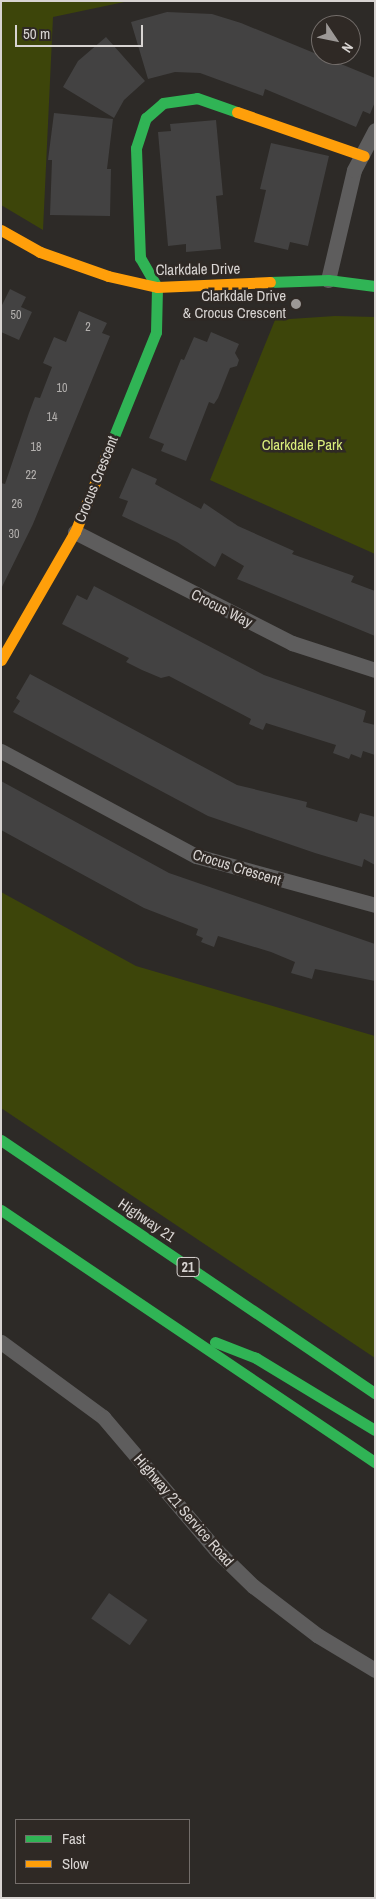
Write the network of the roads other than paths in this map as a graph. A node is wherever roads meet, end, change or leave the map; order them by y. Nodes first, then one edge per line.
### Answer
1 (375, 130) edge
2 (364, 156) junction
3 (1, 230) edge
4 (328, 280) junction
5 (375, 286) edge
6 (157, 287) junction
7 (75, 532) junction
8 (1, 660) edge
9 (375, 670) edge
10 (1, 751) edge
11 (375, 905) edge
12 (1, 1140) edge
13 (1, 1210) edge
14 (170, 1323) junction
15 (1, 1342) edge
16 (375, 1393) edge
17 (375, 1430) edge
18 (375, 1462) edge
19 (375, 1670) edge

1 - 2 street
2 - 4 street
2 - 6 street
3 - 6 street, Clarkdale Drive
4 - 5 street, Clarkdale Drive
4 - 6 street, Clarkdale Drive
6 - 7 street, Crocus Crescent
7 - 8 street, Crocus Crescent
7 - 9 street, Crocus Way
10 - 11 street, Crocus Crescent
12 - 16 street, Highway 21 / 21
13 - 14 street
14 - 17 street
14 - 18 street
15 - 19 street, Highway 21 Service Road

